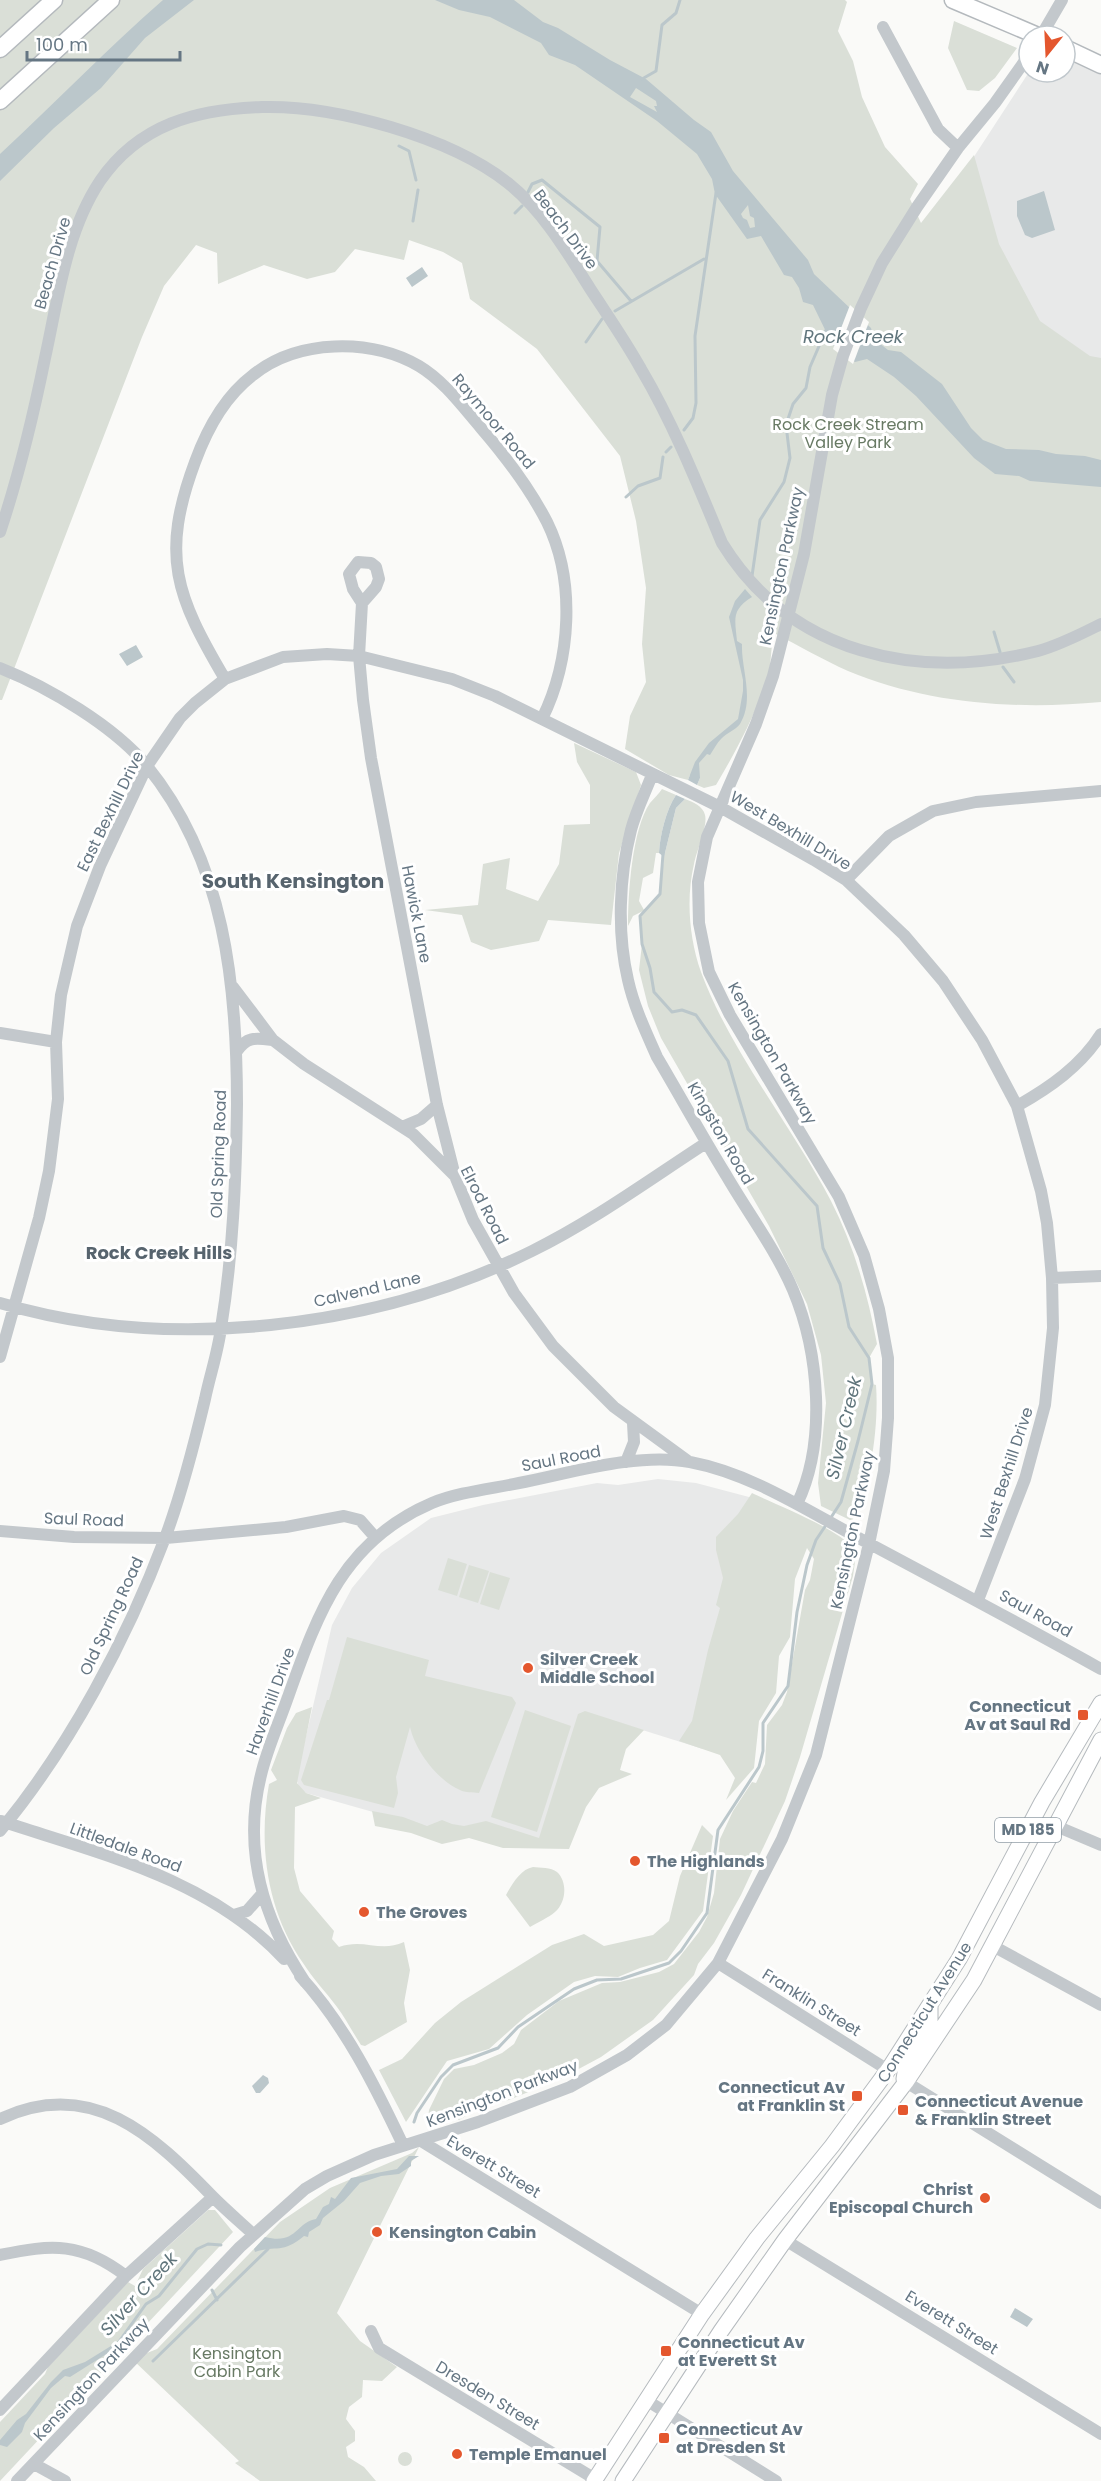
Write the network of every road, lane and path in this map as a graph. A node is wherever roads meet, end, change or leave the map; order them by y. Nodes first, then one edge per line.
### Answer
1 (54, 0) edge
2 (111, 0) edge
3 (953, 0) edge
4 (1062, 0) edge
5 (1047, 24) edge
6 (1017, 26) edge
7 (883, 27) dead end
8 (0, 49) edge
9 (1077, 53) edge
10 (1101, 65) edge
11 (1017, 72) edge
12 (0, 101) edge
13 (958, 148) junction
14 (0, 532) edge
15 (362, 603) dead end
16 (789, 617) junction
17 (1101, 624) edge
18 (359, 656) junction
19 (0, 668) edge
20 (225, 679) junction
21 (542, 718) junction
22 (147, 766) junction
23 (652, 775) junction
24 (1101, 791) edge
25 (720, 807) junction
26 (846, 880) junction
27 (232, 986) junction
28 (0, 1033) edge
29 (1101, 1034) edge
30 (273, 1040) junction
31 (56, 1042) junction
32 (237, 1051) junction
33 (437, 1105) junction
34 (1017, 1106) junction
35 (402, 1127) junction
36 (706, 1143) junction
37 (455, 1176) junction
38 (498, 1266) junction
39 (1101, 1276) edge
40 (1053, 1278) junction
41 (6, 1305) edge
42 (221, 1330) junction
43 (0, 1357) edge
44 (633, 1423) junction
45 (626, 1462) junction
46 (689, 1462) junction
47 (797, 1504) junction
48 (0, 1531) edge
49 (375, 1537) junction
50 (166, 1538) junction
51 (869, 1544) junction
52 (978, 1600) junction
53 (1101, 1669) edge
54 (1101, 1703) edge
55 (1101, 1740) edge
56 (2, 1825) edge
57 (1056, 1826) junction
58 (1101, 1845) edge
59 (262, 1894) junction
60 (234, 1915) junction
61 (993, 1946) junction
62 (718, 1963) junction
63 (305, 1982) junction
64 (1101, 2005) edge
65 (930, 2006) junction
66 (888, 2070) junction
67 (906, 2082) junction
68 (0, 2119) edge
69 (870, 2130) junction
70 (421, 2141) junction
71 (403, 2145) junction
72 (213, 2197) junction
73 (1101, 2203) edge
74 (253, 2235) junction
75 (785, 2240) junction
76 (0, 2255) edge
77 (126, 2276) junction
78 (702, 2314) junction
79 (371, 2331) dead end
80 (646, 2400) junction
81 (0, 2410) edge
82 (667, 2412) junction
83 (1101, 2434) edge
84 (34, 2464) junction
85 (595, 2480) edge
86 (17, 2481) edge
87 (65, 2481) edge
88 (623, 2481) edge
89 (776, 2481) edge

1 - 8 highway
2 - 12 highway
3 - 6 highway
4 - 5 street
7 - 13 street
9 - 10 highway
11 - 13 street, Kensington Parkway
13 - 16 street, Kensington Parkway
14 - 16 street, Beach Drive
15 - 18 street, Hawick Lane
16 - 17 street, Beach Drive
16 - 25 street, Kensington Parkway
18 - 20 street, East Bexhill Drive
18 - 21 street, East Bexhill Drive
18 - 33 street, Hawick Lane
19 - 22 street, Old Spring Road
20 - 21 street, Raymoor Road
20 - 22 street, East Bexhill Drive
21 - 23 street, East Bexhill Drive
22 - 27 street, Old Spring Road
22 - 31 street, East Bexhill Drive
23 - 25 street, West Bexhill Drive
23 - 36 street, Kingston Road
24 - 26 street
25 - 26 street, West Bexhill Drive
25 - 51 street, Kensington Parkway
26 - 34 street, West Bexhill Drive
27 - 30 street, Elrod Road
27 - 32 street, Old Spring Road
28 - 31 street
29 - 34 street
30 - 32 street
30 - 35 street, Elrod Road
31 - 41 street, East Bexhill Drive
32 - 42 street, Old Spring Road
33 - 35 street
33 - 37 street, Hawick Lane
34 - 40 street, West Bexhill Drive
35 - 37 street, Elrod Road
36 - 38 street, Calvend Lane
36 - 47 street, Kingston Road
37 - 38 street, Elrod Road
38 - 42 street, Calvend Lane
38 - 44 street, Elrod Road
39 - 40 street
40 - 52 street, West Bexhill Drive
41 - 42 street, Calvend Lane
41 - 43 street, East Bexhill Drive
42 - 50 street, Old Spring Road
44 - 45 street
44 - 46 street, Elrod Road
45 - 46 street, Saul Road
45 - 49 street, Saul Road
46 - 47 street, Saul Road
47 - 51 street, Saul Road
48 - 50 street, Saul Road
49 - 50 street, Saul Road
49 - 59 street, Haverhill Drive
50 - 56 street, Old Spring Road
51 - 52 street, Saul Road
51 - 62 street, Kensington Parkway
52 - 53 street, Saul Road
54 - 65 main road, Connecticut Avenue / MD 185
55 - 57 main road, Connecticut Avenue / MD 185
56 - 60 street, Littledale Road
57 - 58 street
57 - 61 main road, Connecticut Avenue / MD 185
59 - 60 street
59 - 63 street, Haverhill Drive
60 - 63 street, Littledale Road
61 - 64 street
61 - 67 main road, Connecticut Avenue / MD 185
62 - 66 street, Franklin Street
62 - 70 street, Kensington Parkway
63 - 71 street, Littledale Road
65 - 66 main road, Connecticut Avenue / MD 185
65 - 67 main road
66 - 69 main road
66 - 78 main road, Connecticut Avenue / MD 185
67 - 69 main road, Connecticut Avenue / MD 185
67 - 73 street
68 - 72 street
69 - 75 main road, Connecticut Avenue / MD 185
70 - 71 street, Kensington Parkway
70 - 78 street, Everett Street
71 - 74 street, Kensington Parkway
72 - 74 street
72 - 77 street
74 - 84 street, Kensington Parkway
75 - 82 main road, Connecticut Avenue / MD 185
75 - 83 street, Everett Street
76 - 77 street
77 - 81 street
78 - 80 main road, Connecticut Avenue / MD 185
79 - 85 street, Dresden Street
80 - 82 street
80 - 85 main road, Connecticut Avenue / MD 185
82 - 88 main road, Connecticut Avenue / MD 185
82 - 89 street
84 - 86 street, Kensington Parkway
84 - 87 street

